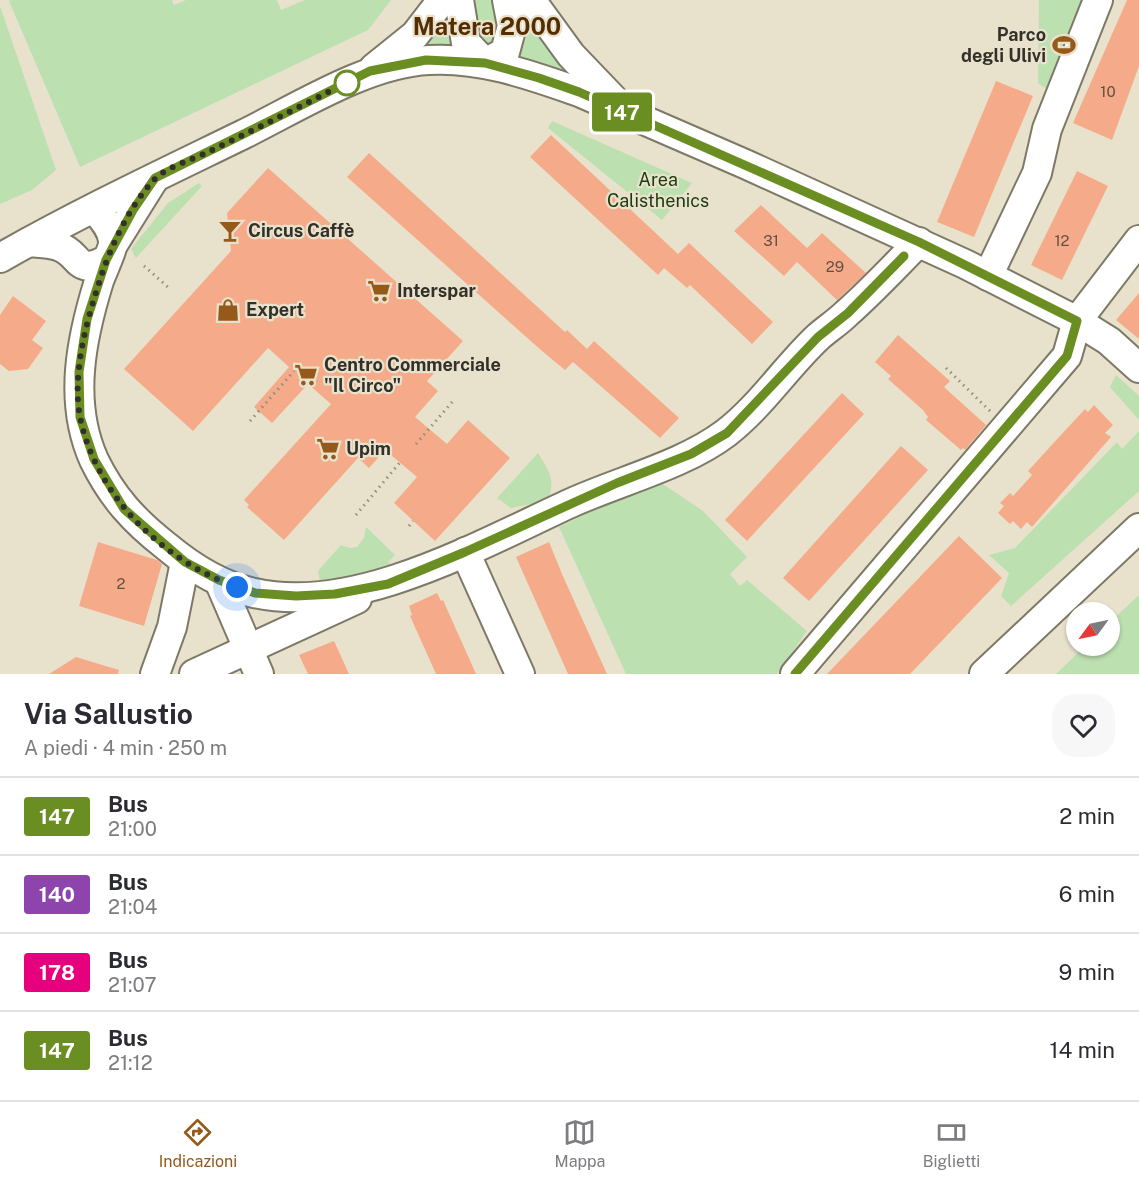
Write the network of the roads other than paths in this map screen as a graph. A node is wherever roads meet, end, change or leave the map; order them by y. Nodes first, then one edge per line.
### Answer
1 (442, 0) edge
2 (459, 0) edge
3 (507, 0) edge
4 (531, 0) edge
5 (1098, 0) edge
6 (485, 63) junction
7 (370, 71) junction
8 (629, 115) junction
9 (155, 178) junction
10 (94, 208) junction
11 (1139, 240) edge
12 (919, 242) junction
13 (11, 251) edge
14 (110, 252) junction
15 (77, 262) junction
16 (988, 276) junction
17 (87, 319) junction
18 (1077, 321) junction
19 (1139, 368) edge
20 (1139, 528) edge
21 (465, 552) junction
22 (185, 562) junction
23 (219, 580) junction
24 (388, 584) junction
25 (254, 662) edge
26 (155, 674) edge
27 (194, 674) edge
28 (520, 674) edge
29 (795, 674) edge
30 (984, 674) edge

1 - 7 street
2 - 6 street
3 - 6 street
4 - 8 street
5 - 16 street
6 - 7 street
6 - 8 street
7 - 9 street
8 - 12 street
9 - 10 street
9 - 14 street
10 - 13 street
10 - 14 street
11 - 18 street
12 - 16 street
12 - 21 street
13 - 15 street
14 - 15 street
14 - 17 street
15 - 17 street
16 - 18 street
17 - 22 street
18 - 19 street
18 - 29 street
20 - 30 street
21 - 24 street
21 - 28 street
22 - 23 street
22 - 26 street
23 - 24 street
23 - 25 street
24 - 25 street
25 - 27 street

